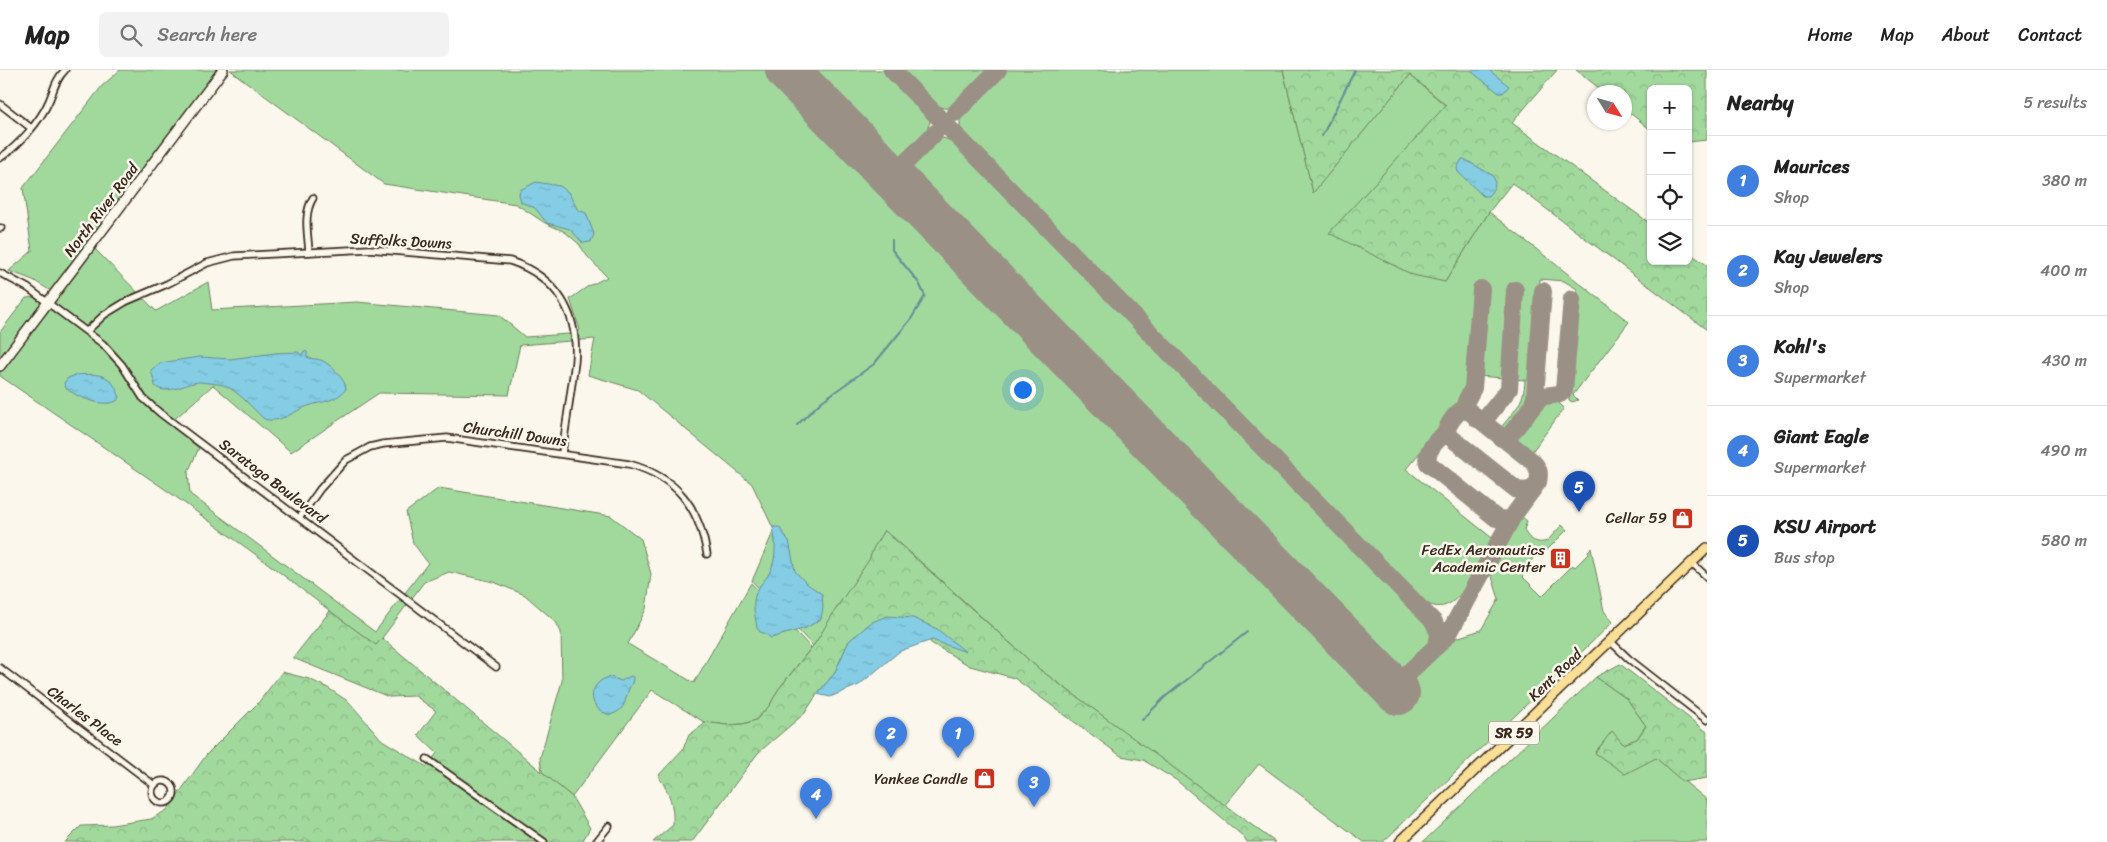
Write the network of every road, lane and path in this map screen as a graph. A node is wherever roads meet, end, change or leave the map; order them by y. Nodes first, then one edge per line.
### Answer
1 (65, 70) edge
2 (223, 70) edge
3 (0, 104) edge
4 (31, 128) junction
5 (0, 158) edge
6 (313, 198) dead end
7 (309, 252) junction
8 (0, 274) edge
9 (48, 303) junction
10 (86, 331) junction
11 (0, 366) edge
12 (562, 453) junction
13 (300, 517) junction
14 (1707, 548) edge
15 (708, 554) dead end
16 (1692, 563) junction
17 (1707, 577) edge
18 (1610, 641) junction
19 (496, 666) dead end
20 (0, 668) edge
21 (1707, 720) edge
22 (427, 758) dead end
23 (154, 785) dead end
24 (609, 826) dead end
25 (544, 842) edge
26 (596, 842) edge
27 (1400, 842) edge

1 - 4 street
2 - 9 street, North River Road
3 - 4 street
4 - 5 street
6 - 7 street
7 - 10 street, Suffolks Downs
7 - 12 street, Suffolks Downs
8 - 9 street, Saratoga Boulevard
9 - 10 street, Saratoga Boulevard
9 - 11 street, North River Road
10 - 13 street, Saratoga Boulevard
12 - 13 street, Churchill Downs
12 - 15 street, Churchill Downs
13 - 19 street, Saratoga Boulevard
14 - 16 main road, Kent Road / SR 59
16 - 17 street
16 - 18 main road, Kent Road / SR 59
18 - 21 street
18 - 27 main road, Kent Road / SR 59
20 - 23 street, Charles Place
22 - 25 street
24 - 26 street

